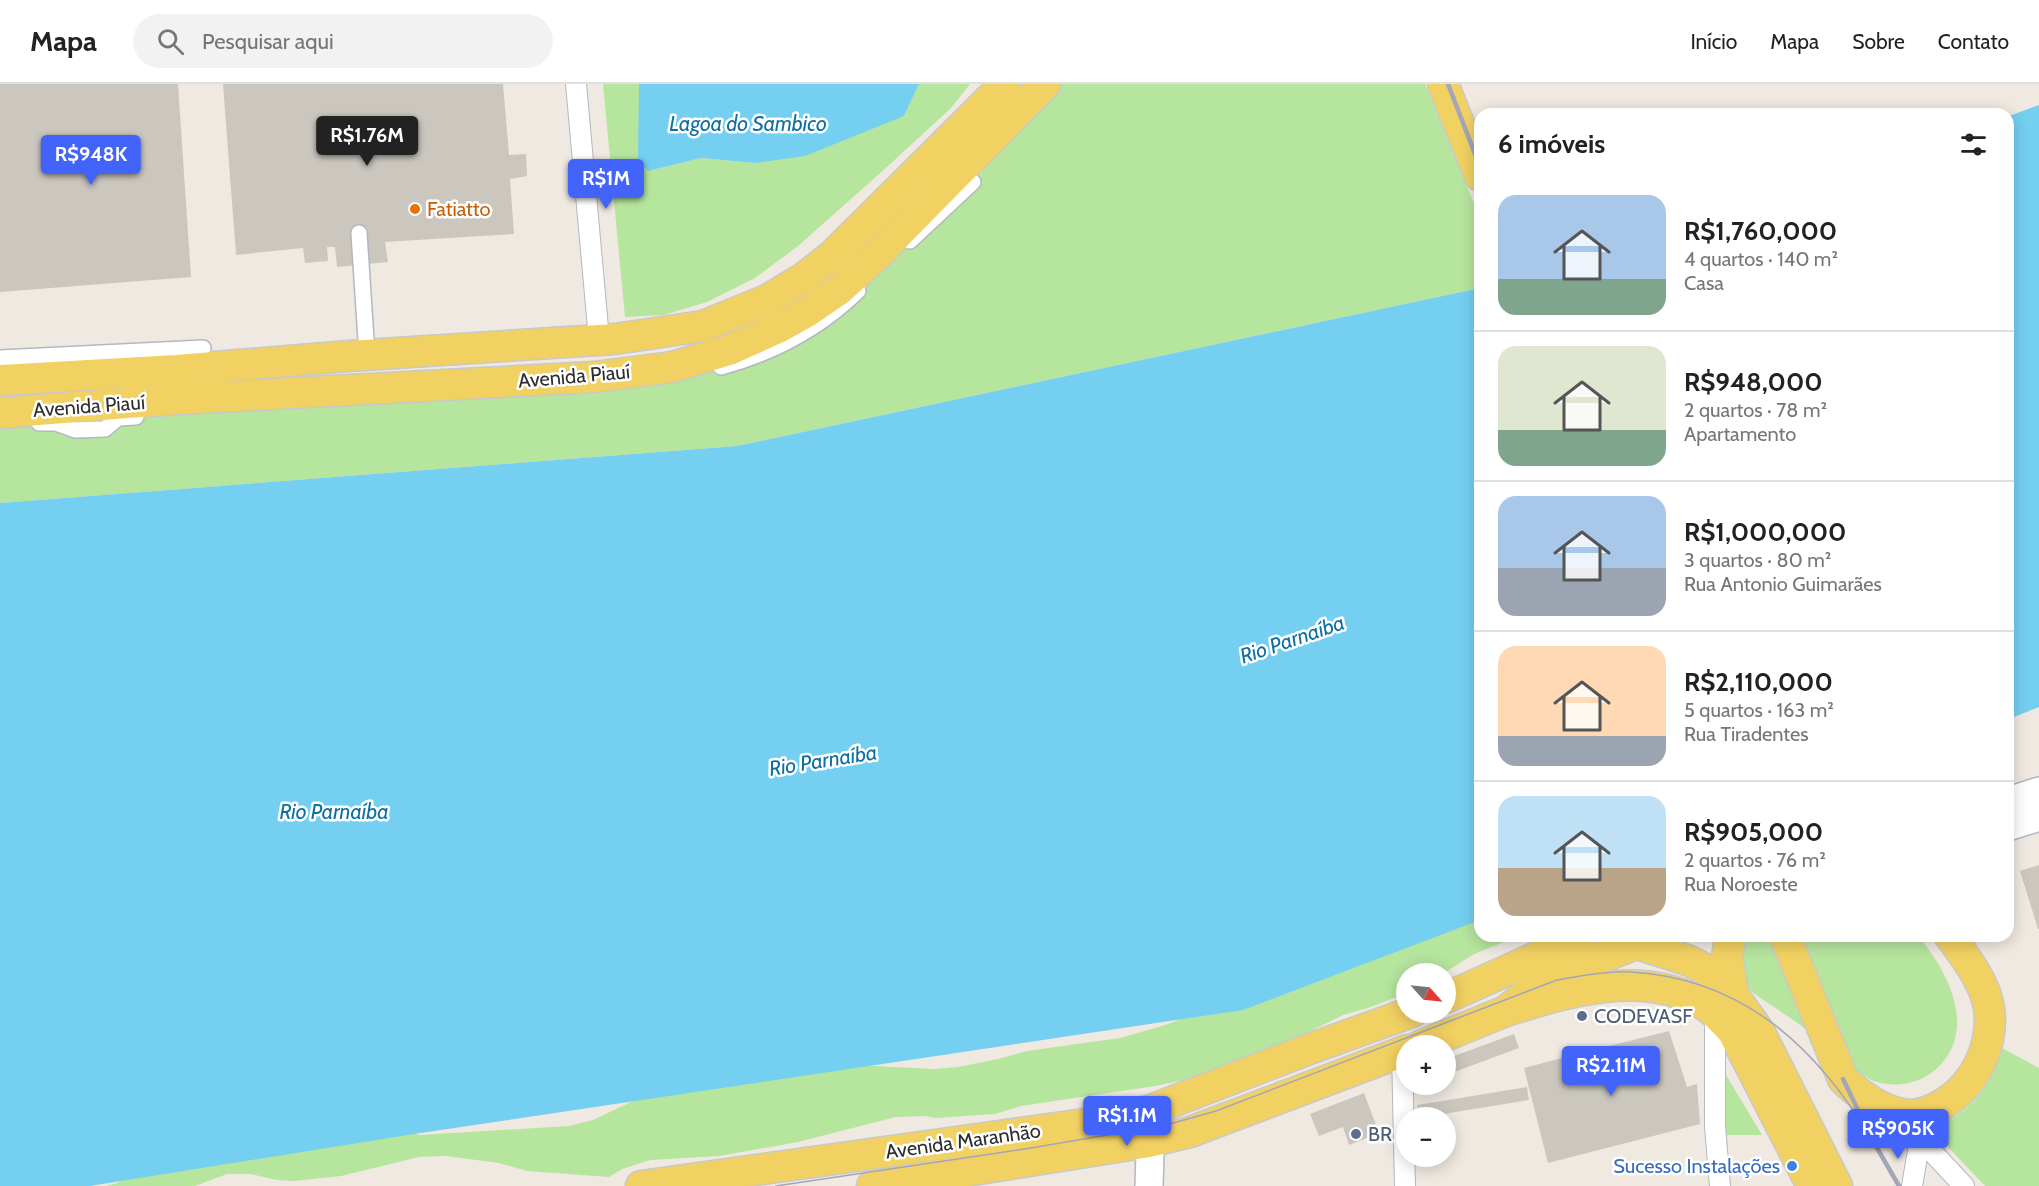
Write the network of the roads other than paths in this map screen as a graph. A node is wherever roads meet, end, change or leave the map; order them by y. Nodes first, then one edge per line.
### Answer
1 (576, 84) edge
2 (1005, 84) edge
3 (1046, 84) edge
4 (1443, 84) edge
5 (1474, 161) edge
6 (973, 182) dead end
7 (359, 233) dead end
8 (599, 339) junction
9 (203, 348) dead end
10 (367, 355) junction
11 (0, 358) edge
12 (0, 380) edge
13 (0, 413) edge
14 (0, 424) edge
15 (2039, 791) edge
16 (2014, 799) edge
17 (2039, 817) edge
18 (2014, 825) edge
19 (1570, 942) edge
20 (1630, 942) edge
21 (1643, 942) edge
22 (1729, 942) edge
23 (1787, 942) edge
24 (1948, 942) edge
25 (1456, 993) edge
26 (1725, 1004) junction
27 (1506, 1011) junction
28 (1396, 1018) edge
29 (1445, 1035) edge
30 (1396, 1054) edge
31 (1408, 1095) edge
32 (1151, 1110) junction
33 (1149, 1142) junction
34 (749, 1178) edge
35 (641, 1186) edge
36 (872, 1186) edge
37 (1149, 1186) edge
38 (1405, 1186) edge
39 (1720, 1186) edge
40 (1812, 1186) edge
41 (1837, 1186) edge
42 (1912, 1186) edge
43 (1964, 1186) edge

1 - 8 street
2 - 8 main road, Avenida Piauí
3 - 13 main road, Avenida Piauí
4 - 5 main road
6 - 14 street
7 - 10 street
8 - 10 main road, Avenida Piauí
9 - 11 street
10 - 12 main road, Avenida Piauí
15 - 16 main road
17 - 18 main road
19 - 25 main road
20 - 27 main road, Avenida Maranhão
21 - 26 main road
22 - 26 main road
23 - 24 main road
26 - 27 main road
26 - 39 street
26 - 40 main road
26 - 41 main road
27 - 29 main road, Avenida Maranhão
28 - 32 main road, Avenida Maranhão
30 - 33 main road, Avenida Maranhão
31 - 38 street
32 - 33 main road
32 - 34 main road, Avenida Maranhão
33 - 36 main road, Avenida Maranhão
33 - 37 main road
34 - 35 main road, Avenida Maranhão
42 - 43 street

